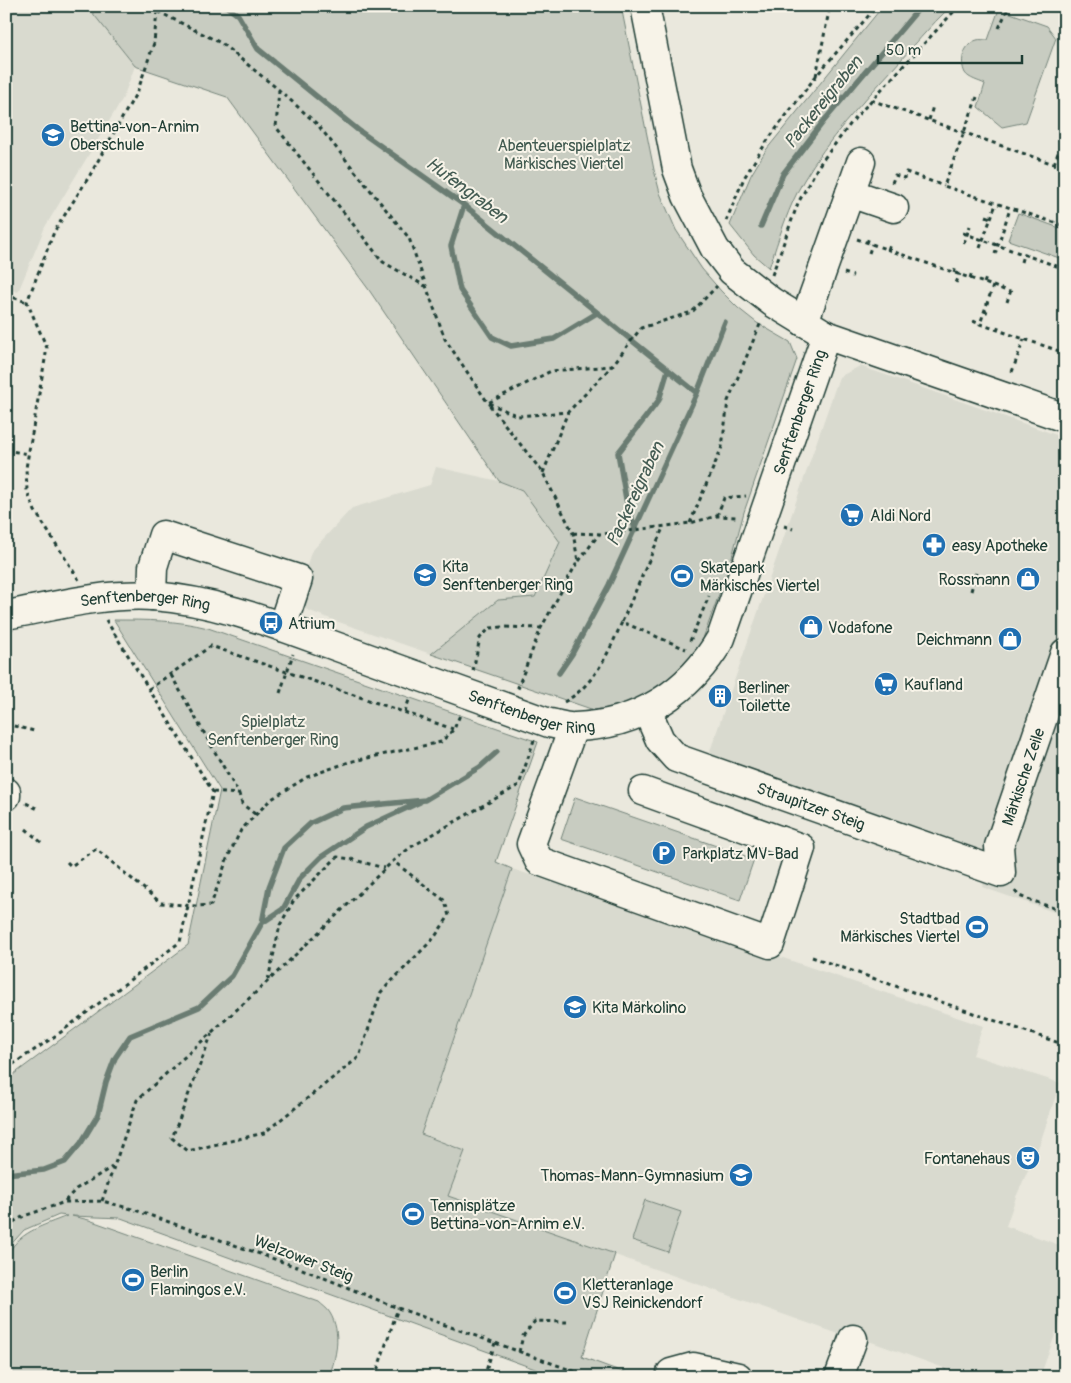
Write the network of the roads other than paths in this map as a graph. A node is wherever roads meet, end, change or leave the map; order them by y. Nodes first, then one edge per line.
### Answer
1 (644, 6) edge
2 (861, 162) dead end
3 (850, 193) junction
4 (888, 206) road end
5 (815, 329) junction
6 (1065, 418) edge
7 (152, 596) junction
8 (6, 615) edge
9 (282, 627) junction
10 (1065, 653) edge
11 (647, 710) junction
12 (573, 728) junction
13 (643, 791) dead end
14 (6, 792) edge
15 (6, 796) edge
16 (1001, 873) joint
17 (853, 1339) dead end
18 (672, 1375) edge
19 (738, 1377) edge
20 (839, 1377) edge

1 - 5 street, Senftenberger Ring
2 - 3 street
3 - 4 street
3 - 5 street
5 - 6 street, Senftenberger Ring
5 - 11 street, Senftenberger Ring
7 - 8 street, Senftenberger Ring
7 - 9 street, Senftenberger Ring
7 - 9 street
9 - 12 street, Senftenberger Ring
10 - 16 street, Märkische Zeile
11 - 12 street, Senftenberger Ring
11 - 16 street, Straupitzer Steig
12 - 13 street
14 - 15 street
17 - 20 street
18 - 19 street

